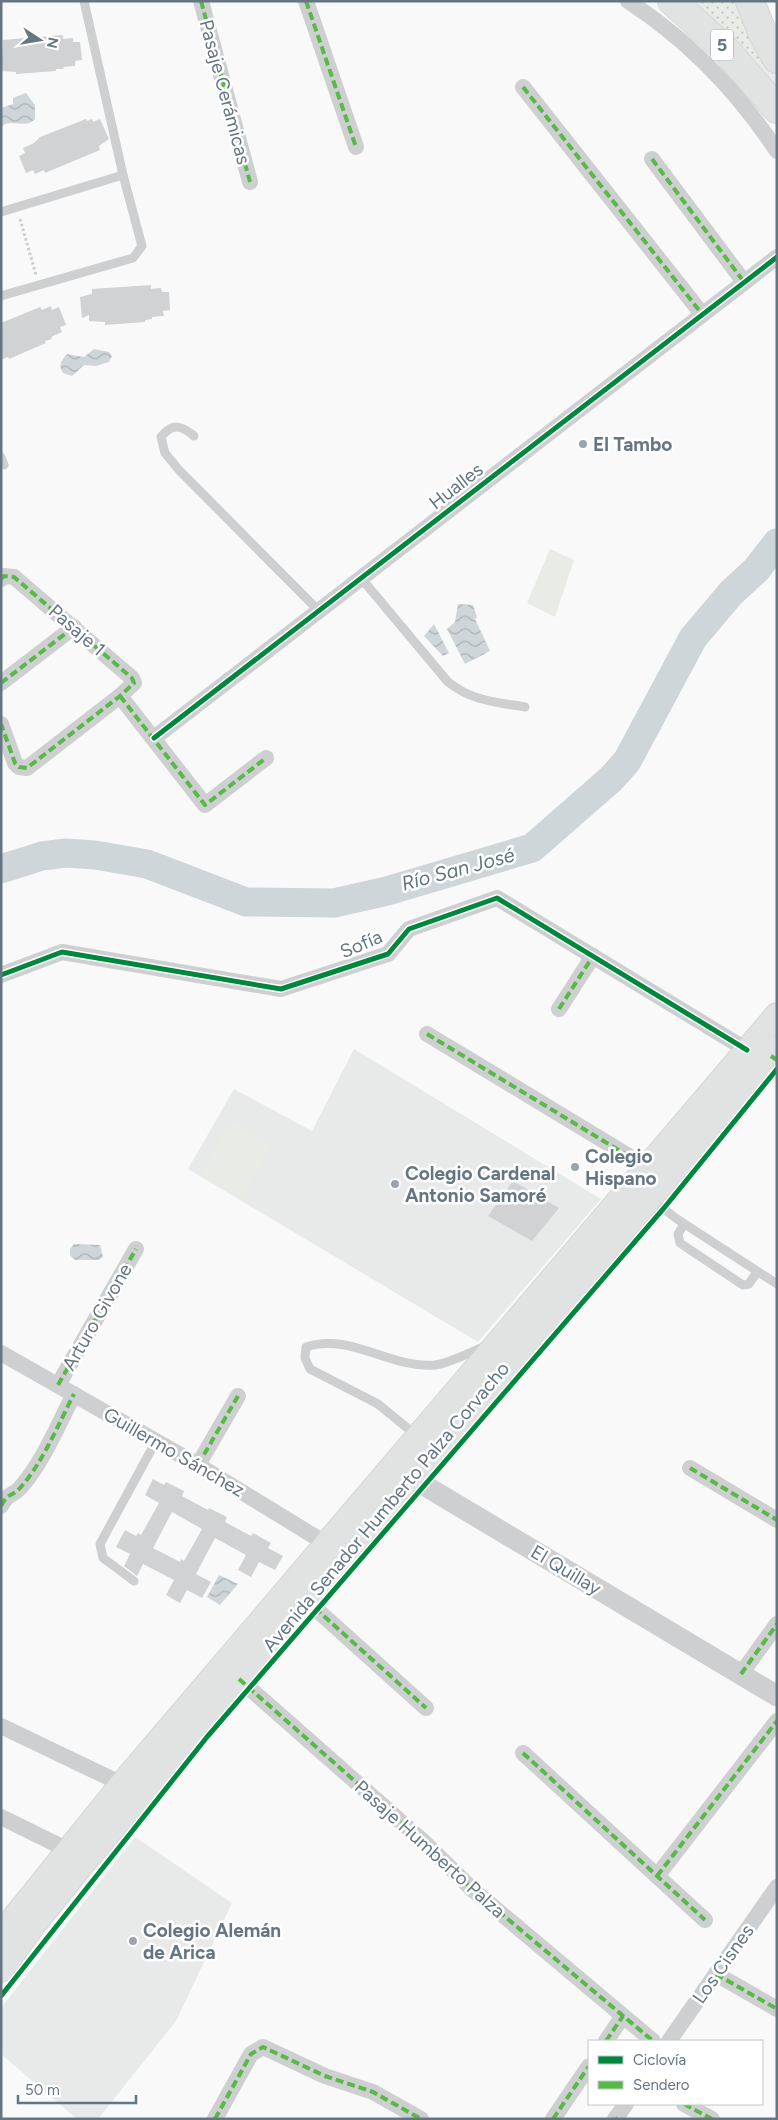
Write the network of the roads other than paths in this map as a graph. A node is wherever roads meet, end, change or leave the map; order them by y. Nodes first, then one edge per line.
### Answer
1 (84, 1) edge
2 (200, 1) edge
3 (306, 1) edge
4 (628, 1) edge
5 (672, 1) edge
6 (750, 1) edge
7 (777, 59) edge
8 (523, 87) dead end
9 (777, 109) edge
10 (356, 147) dead end
11 (777, 151) edge
12 (652, 159) dead end
13 (124, 175) junction
14 (250, 182) dead end
15 (1, 212) edge
16 (777, 257) edge
17 (744, 282) junction
18 (1, 296) edge
19 (702, 314) junction
20 (194, 436) dead end
21 (361, 578) junction
22 (1, 579) edge
23 (319, 611) junction
24 (74, 627) junction
25 (1, 683) edge
26 (120, 696) junction
27 (525, 707) dead end
28 (1, 724) edge
29 (154, 738) junction
30 (266, 758) dead end
31 (593, 956) junction
32 (1, 975) edge
33 (559, 1009) dead end
34 (777, 1015) edge
35 (427, 1034) dead end
36 (747, 1050) junction
37 (775, 1055) edge
38 (647, 1166) junction
39 (649, 1198) junction
40 (684, 1224) junction
41 (136, 1249) dead end
42 (757, 1272) junction
43 (777, 1284) edge
44 (498, 1342) junction
45 (1, 1353) edge
46 (58, 1385) junction
47 (74, 1394) junction
48 (238, 1396) dead end
49 (417, 1436) junction
50 (156, 1441) junction
51 (198, 1465) junction
52 (690, 1468) dead end
53 (401, 1471) junction
54 (3, 1498) edge
55 (777, 1520) edge
56 (335, 1549) junction
57 (134, 1581) dead end
58 (306, 1600) junction
59 (777, 1624) edge
60 (741, 1674) junction
61 (239, 1679) junction
62 (777, 1696) edge
63 (426, 1708) dead end
64 (777, 1721) edge
65 (1, 1726) edge
66 (523, 1753) dead end
67 (122, 1784) junction
68 (1, 1817) edge
69 (68, 1850) junction
70 (657, 1876) junction
71 (777, 1887) edge
72 (705, 1920) dead end
73 (8, 1921) edge
74 (1, 1970) edge
75 (716, 1974) junction
76 (777, 2009) edge
77 (623, 2016) junction
78 (607, 2040) edge
79 (652, 2040) edge
80 (670, 2040) edge
81 (588, 2067) edge
82 (625, 2105) edge
83 (686, 2105) edge
84 (216, 2119) edge
85 (421, 2119) edge
86 (553, 2119) edge
87 (616, 2119) edge
88 (712, 2119) edge

1 - 13 lane
2 - 14 street, Pasaje Cerámicas
3 - 10 street
4 - 11 street
5 - 9 highway, 5
6 - 7 highway, 5
8 - 19 street
12 - 17 street
13 - 15 lane
13 - 18 lane
16 - 17 street, Hualles
17 - 19 street, Hualles
19 - 21 street, Hualles
20 - 23 lane
21 - 23 street, Hualles
21 - 27 lane
22 - 24 street, Pasaje 1
23 - 29 street, Hualles
24 - 25 street
24 - 26 street, Pasaje 1
26 - 28 street, Pasaje 1
26 - 29 street
29 - 30 street
31 - 32 street, Sofía
31 - 33 street
31 - 36 street, Sofía
34 - 36 main road, Avenida Senador Humberto Palza Corvacho
35 - 38 street
36 - 38 main road, Avenida Senador Humberto Palza Corvacho
37 - 39 main road, Avenida Senador Humberto Palza Corvacho
38 - 44 main road, Avenida Senador Humberto Palza Corvacho
39 - 40 lane
39 - 53 main road, Avenida Senador Humberto Palza Corvacho
40 - 42 lane
40 - 42 lane
41 - 46 street, Arturo Givone
42 - 43 lane
44 - 49 main road, Avenida Senador Humberto Palza Corvacho
44 - 49 lane
45 - 46 street, Guillermo Sánchez
46 - 47 street, Guillermo Sánchez
47 - 50 street, Guillermo Sánchez
47 - 54 street
48 - 51 street
49 - 53 main road, Avenida Senador Humberto Palza Corvacho
50 - 51 street, Guillermo Sánchez
50 - 57 lane
51 - 56 street, Guillermo Sánchez
52 - 55 street
53 - 56 main road, Avenida Senador Humberto Palza Corvacho
53 - 60 street, El Quillay
56 - 58 main road, Avenida Senador Humberto Palza Corvacho
56 - 67 main road, Avenida Senador Humberto Palza Corvacho
58 - 61 main road, Avenida Senador Humberto Palza Corvacho
58 - 63 street
59 - 60 street
60 - 62 street, El Quillay
61 - 74 main road, Avenida Senador Humberto Palza Corvacho
61 - 77 street, Pasaje Humberto Palza
64 - 70 street
65 - 67 street
66 - 70 street
67 - 69 main road, Avenida Senador Humberto Palza Corvacho
68 - 69 street
69 - 73 main road, Avenida Senador Humberto Palza Corvacho
70 - 72 street
71 - 75 street, Los Cisnes
75 - 76 street
75 - 80 street, Los Cisnes
77 - 78 street
77 - 79 street, Pasaje Humberto Palza
81 - 86 street
82 - 87 street
83 - 88 street
84 - 85 street

